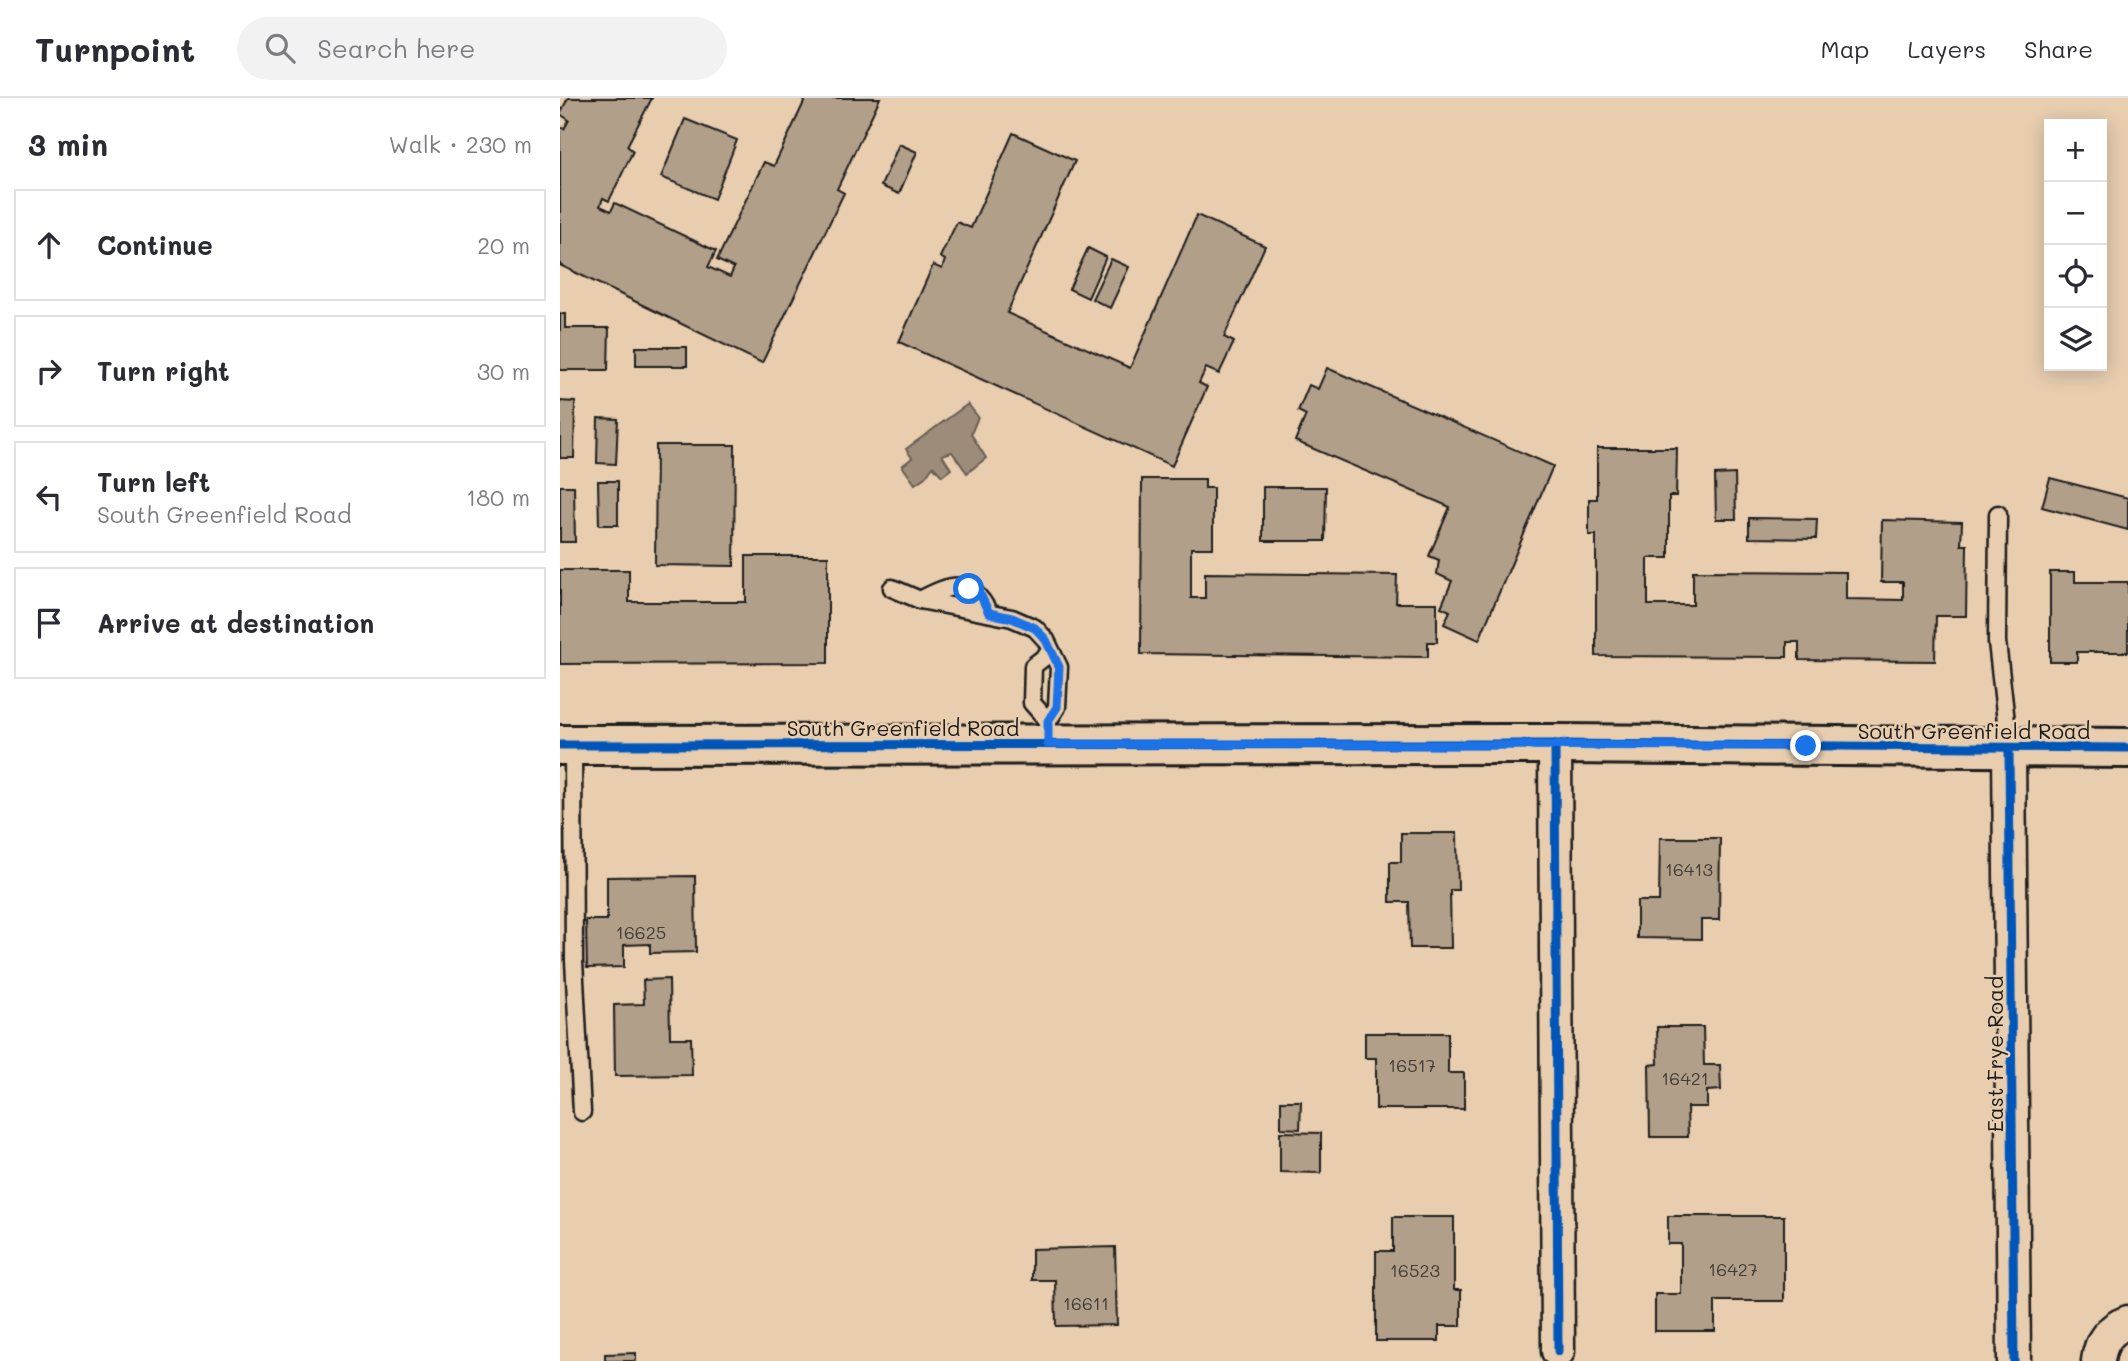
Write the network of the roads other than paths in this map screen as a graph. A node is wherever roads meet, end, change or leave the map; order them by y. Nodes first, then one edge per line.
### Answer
1 (1998, 514) dead end
2 (892, 588) dead end
3 (1051, 652) junction
4 (1048, 732) junction
5 (1555, 744) junction
6 (567, 745) edge
7 (2009, 748) junction
8 (2128, 748) edge
9 (582, 1112) dead end
10 (2128, 1322) edge
11 (1558, 1351) dead end
12 (2014, 1361) edge
13 (2098, 1361) edge

1 - 7 lane
2 - 3 lane
3 - 4 lane
3 - 4 lane
4 - 5 street, South Greenfield Road
4 - 6 street, South Greenfield Road
5 - 7 street, South Greenfield Road
5 - 11 street
6 - 9 lane
7 - 8 street, South Greenfield Road
7 - 12 street, East Frye Road
10 - 13 street

